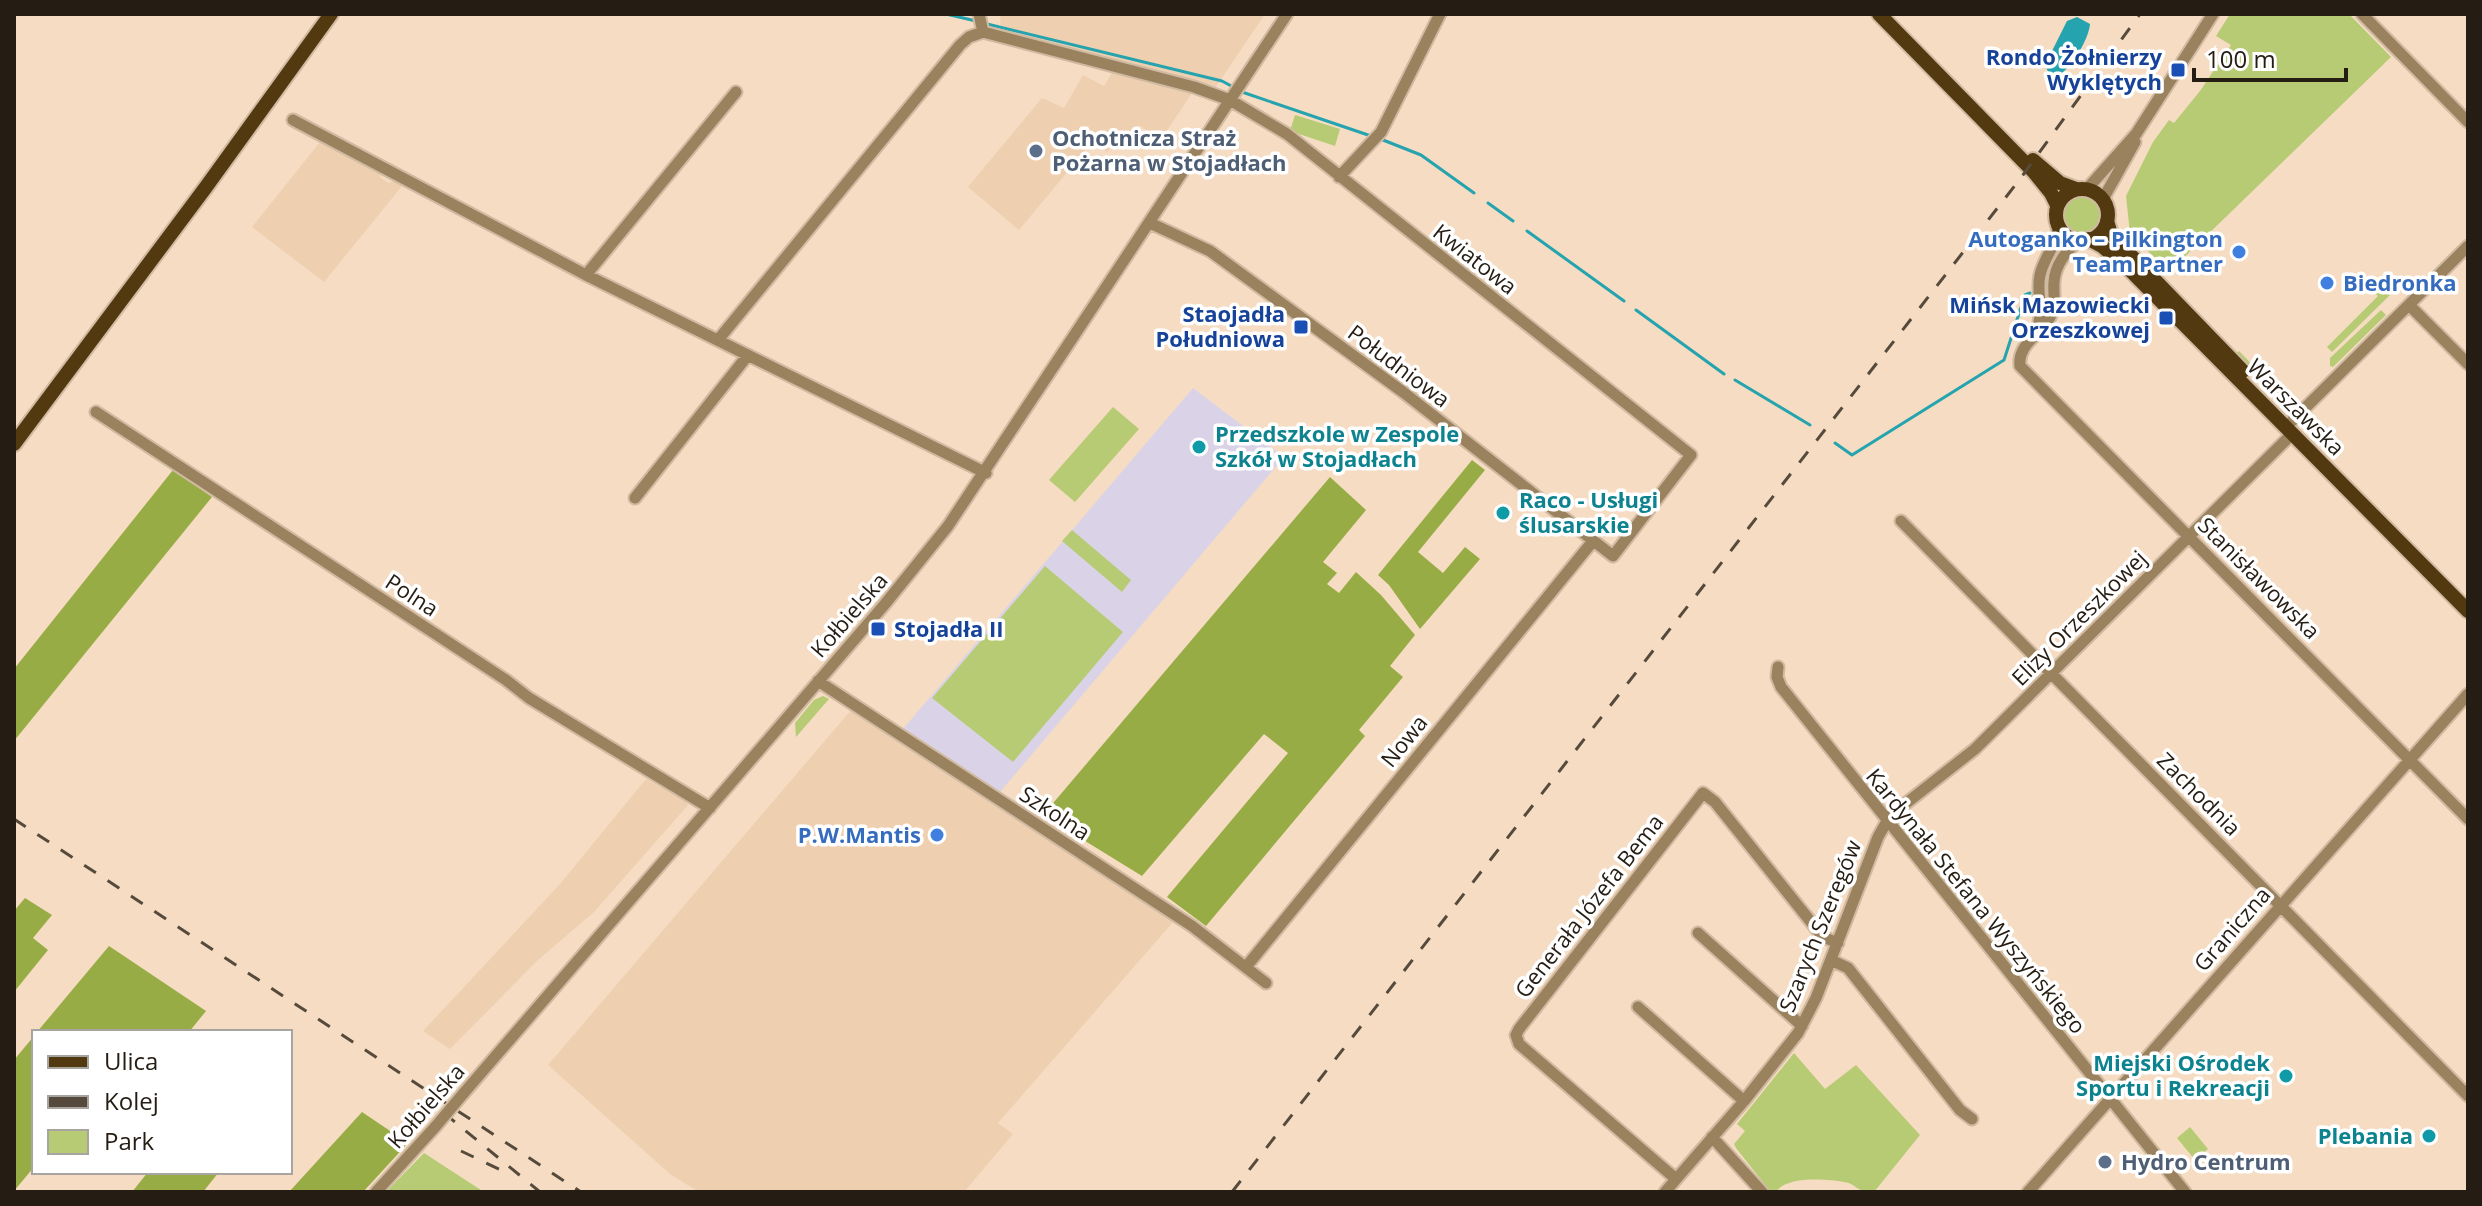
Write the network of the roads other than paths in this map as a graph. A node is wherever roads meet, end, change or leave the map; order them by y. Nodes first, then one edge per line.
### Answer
1 (331, 14) edge
2 (1287, 14) edge
3 (1440, 14) edge
4 (1879, 14) edge
5 (1890, 14) edge
6 (2213, 14) edge
7 (2362, 14) edge
8 (981, 24) edge
9 (736, 92) dead end
10 (1235, 94) junction
11 (293, 120) dead end
12 (2468, 122) edge
13 (2136, 134) junction
14 (1339, 177) junction
15 (2082, 189) junction
16 (2103, 199) junction
17 (2057, 205) junction
18 (2107, 221) junction
19 (1150, 223) junction
20 (2058, 226) junction
21 (2085, 240) junction
22 (2468, 246) edge
23 (586, 275) junction
24 (2409, 305) junction
25 (2037, 331) junction
26 (718, 340) junction
27 (748, 355) junction
28 (2468, 364) edge
29 (96, 412) dead end
30 (2289, 423) junction
31 (14, 444) edge
32 (986, 473) junction
33 (635, 498) dead end
34 (1901, 521) dead end
35 (2190, 537) junction
36 (1593, 541) junction
37 (1613, 556) joint
38 (2468, 600) edge
39 (2468, 611) edge
40 (1778, 667) dead end
41 (2051, 673) junction
42 (818, 681) junction
43 (2468, 694) edge
44 (2409, 759) junction
45 (710, 808) junction
46 (2468, 819) edge
47 (1888, 822) junction
48 (2281, 905) junction
49 (1698, 933) dead end
50 (1838, 943) junction
51 (1831, 960) junction
52 (1246, 967) junction
53 (1266, 983) dead end
54 (1638, 1007) dead end
55 (1802, 1026) junction
56 (2468, 1096) edge
57 (2109, 1099) junction
58 (1744, 1101) junction
59 (1972, 1119) dead end
60 (1712, 1137) junction
61 (1676, 1179) junction
62 (376, 1192) edge
63 (1665, 1192) edge
64 (1762, 1192) edge
65 (2028, 1192) edge
66 (2185, 1192) edge

1 - 31 main road
2 - 10 street, Kołbielska
3 - 14 street
4 - 17 main road
5 - 15 main road
6 - 13 street
7 - 12 street
8 - 10 street, Kwiatowa
8 - 26 street
9 - 23 street
10 - 14 street, Kwiatowa
10 - 19 street, Kołbielska
11 - 23 street
13 - 15 street
13 - 16 street
14 - 37 street, Kwiatowa
15 - 16 main road
15 - 17 main road
16 - 18 main road
17 - 20 main road
18 - 21 main road
18 - 30 main road, Warszawska
19 - 32 street, Kołbielska
19 - 36 street, Południowa
20 - 21 main road
20 - 25 street
21 - 25 street
21 - 30 main road, Warszawska
22 - 24 street, Elizy Orzeszkowej
23 - 26 street
24 - 28 street
24 - 30 street, Elizy Orzeszkowej
25 - 35 street, Stanisławowska
26 - 27 street
27 - 32 street
27 - 33 street
29 - 45 street, Polna
30 - 35 street, Elizy Orzeszkowej
30 - 38 main road, Warszawska
30 - 39 main road, Warszawska
32 - 42 street, Kołbielska
34 - 41 street, Zachodnia
35 - 41 street, Elizy Orzeszkowej
35 - 44 street, Stanisławowska
36 - 37 street, Południowa
36 - 52 street, Nowa
40 - 47 street, Kardynała Stefana Wyszyńskiego
41 - 47 street, Elizy Orzeszkowej
41 - 48 street, Zachodnia
42 - 45 street, Kołbielska
42 - 52 street, Szkolna
43 - 44 street, Graniczna
44 - 46 street, Stanisławowska
44 - 48 street, Graniczna
45 - 62 street, Kołbielska, bridge
47 - 50 street, Szarych Szeregów
47 - 57 street, Kardynała Stefana Wyszyńskiego
48 - 56 street, Zachodnia
48 - 57 street, Graniczna
49 - 55 street
50 - 51 street, Szarych Szeregów
50 - 61 street, Generała Józefa Bema
51 - 55 street, Szarych Szeregów
51 - 59 street
52 - 53 street, Szkolna
54 - 58 street
55 - 58 street, Szarych Szeregów
57 - 65 street, Graniczna
57 - 66 street, Kardynała Stefana Wyszyńskiego
58 - 60 street, Szarych Szeregów
60 - 61 street, Szarych Szeregów
60 - 64 street
61 - 63 street, Szarych Szeregów

